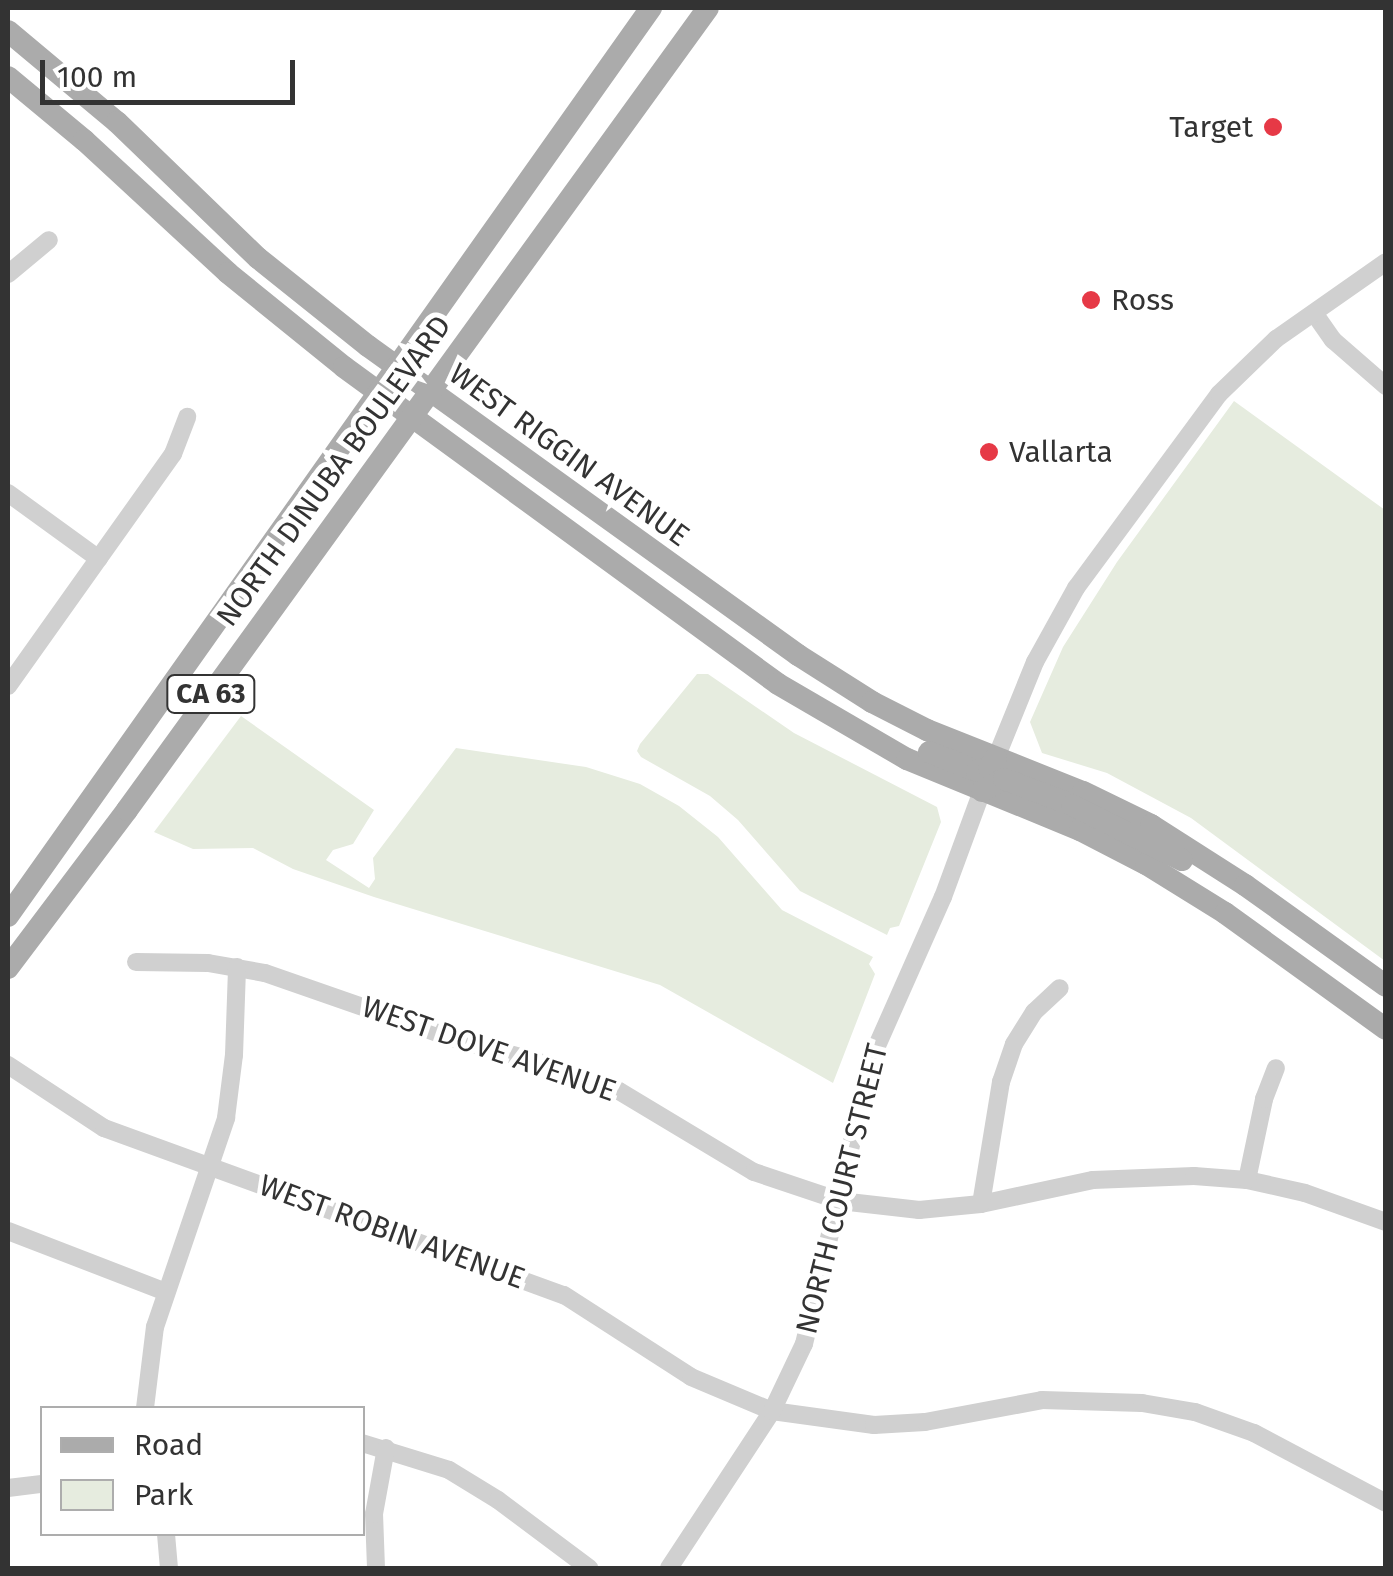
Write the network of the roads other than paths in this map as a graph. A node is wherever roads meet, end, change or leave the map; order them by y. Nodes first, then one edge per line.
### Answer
1 (651, 8) edge
2 (706, 10) edge
3 (10, 36) edge
4 (8, 77) edge
5 (49, 240) dead end
6 (1386, 262) edge
7 (8, 274) edge
8 (1314, 313) junction
9 (396, 366) junction
10 (1386, 386) edge
11 (429, 391) junction
12 (378, 392) junction
13 (188, 417) dead end
14 (410, 418) junction
15 (8, 493) edge
16 (99, 559) junction
17 (762, 674) junction
18 (8, 686) edge
19 (996, 758) junction
20 (982, 791) junction
21 (1245, 885) junction
22 (8, 916) edge
23 (136, 962) dead end
24 (237, 967) junction
25 (8, 968) edge
26 (1386, 986) edge
27 (1060, 988) dead end
28 (1386, 1029) edge
29 (8, 1064) edge
30 (1276, 1068) dead end
31 (210, 1166) junction
32 (1248, 1180) junction
33 (840, 1201) junction
34 (981, 1204) junction
35 (1386, 1222) edge
36 (8, 1231) edge
37 (166, 1292) junction
38 (146, 1406) edge
39 (772, 1412) junction
40 (365, 1444) edge
41 (386, 1448) junction
42 (40, 1484) edge
43 (8, 1488) edge
44 (1386, 1503) edge
45 (166, 1536) edge
46 (170, 1568) edge
47 (376, 1568) edge
48 (589, 1568) edge
49 (669, 1568) edge

1 - 9 main road, NORTH DINUBA BOULEVARD / CA 63
2 - 11 main road, NORTH DINUBA BOULEVARD / CA 63
3 - 9 main road, WEST RIGGIN AVENUE
4 - 12 main road
5 - 7 street
6 - 8 street
8 - 10 street
8 - 19 street
9 - 11 main road, WEST RIGGIN AVENUE
9 - 12 main road, NORTH DINUBA BOULEVARD / CA 63
11 - 14 main road, NORTH DINUBA BOULEVARD / CA 63
11 - 19 main road, WEST RIGGIN AVENUE
12 - 14 main road
12 - 22 main road, NORTH DINUBA BOULEVARD / CA 63
13 - 16 street
14 - 17 main road
14 - 25 main road, NORTH DINUBA BOULEVARD / CA 63
15 - 16 street
16 - 18 street
17 - 19 main road
17 - 20 main road
19 - 21 main road, WEST RIGGIN AVENUE
20 - 21 main road
20 - 28 main road
20 - 33 street, NORTH COURT STREET
21 - 26 main road
23 - 24 street, WEST DOVE AVENUE
24 - 31 street
24 - 33 street, WEST DOVE AVENUE
27 - 34 street
29 - 31 street, WEST ROBIN AVENUE
30 - 32 street
31 - 37 street
31 - 39 street, WEST ROBIN AVENUE
32 - 34 street, WEST DOVE AVENUE
32 - 35 street, WEST DOVE AVENUE
33 - 34 street, WEST DOVE AVENUE
33 - 39 street, NORTH COURT STREET
36 - 37 street
37 - 38 street
39 - 44 street, WEST ROBIN AVENUE
39 - 49 street, NORTH COURT STREET
40 - 41 street
41 - 47 street
41 - 48 street
42 - 43 street
45 - 46 street

